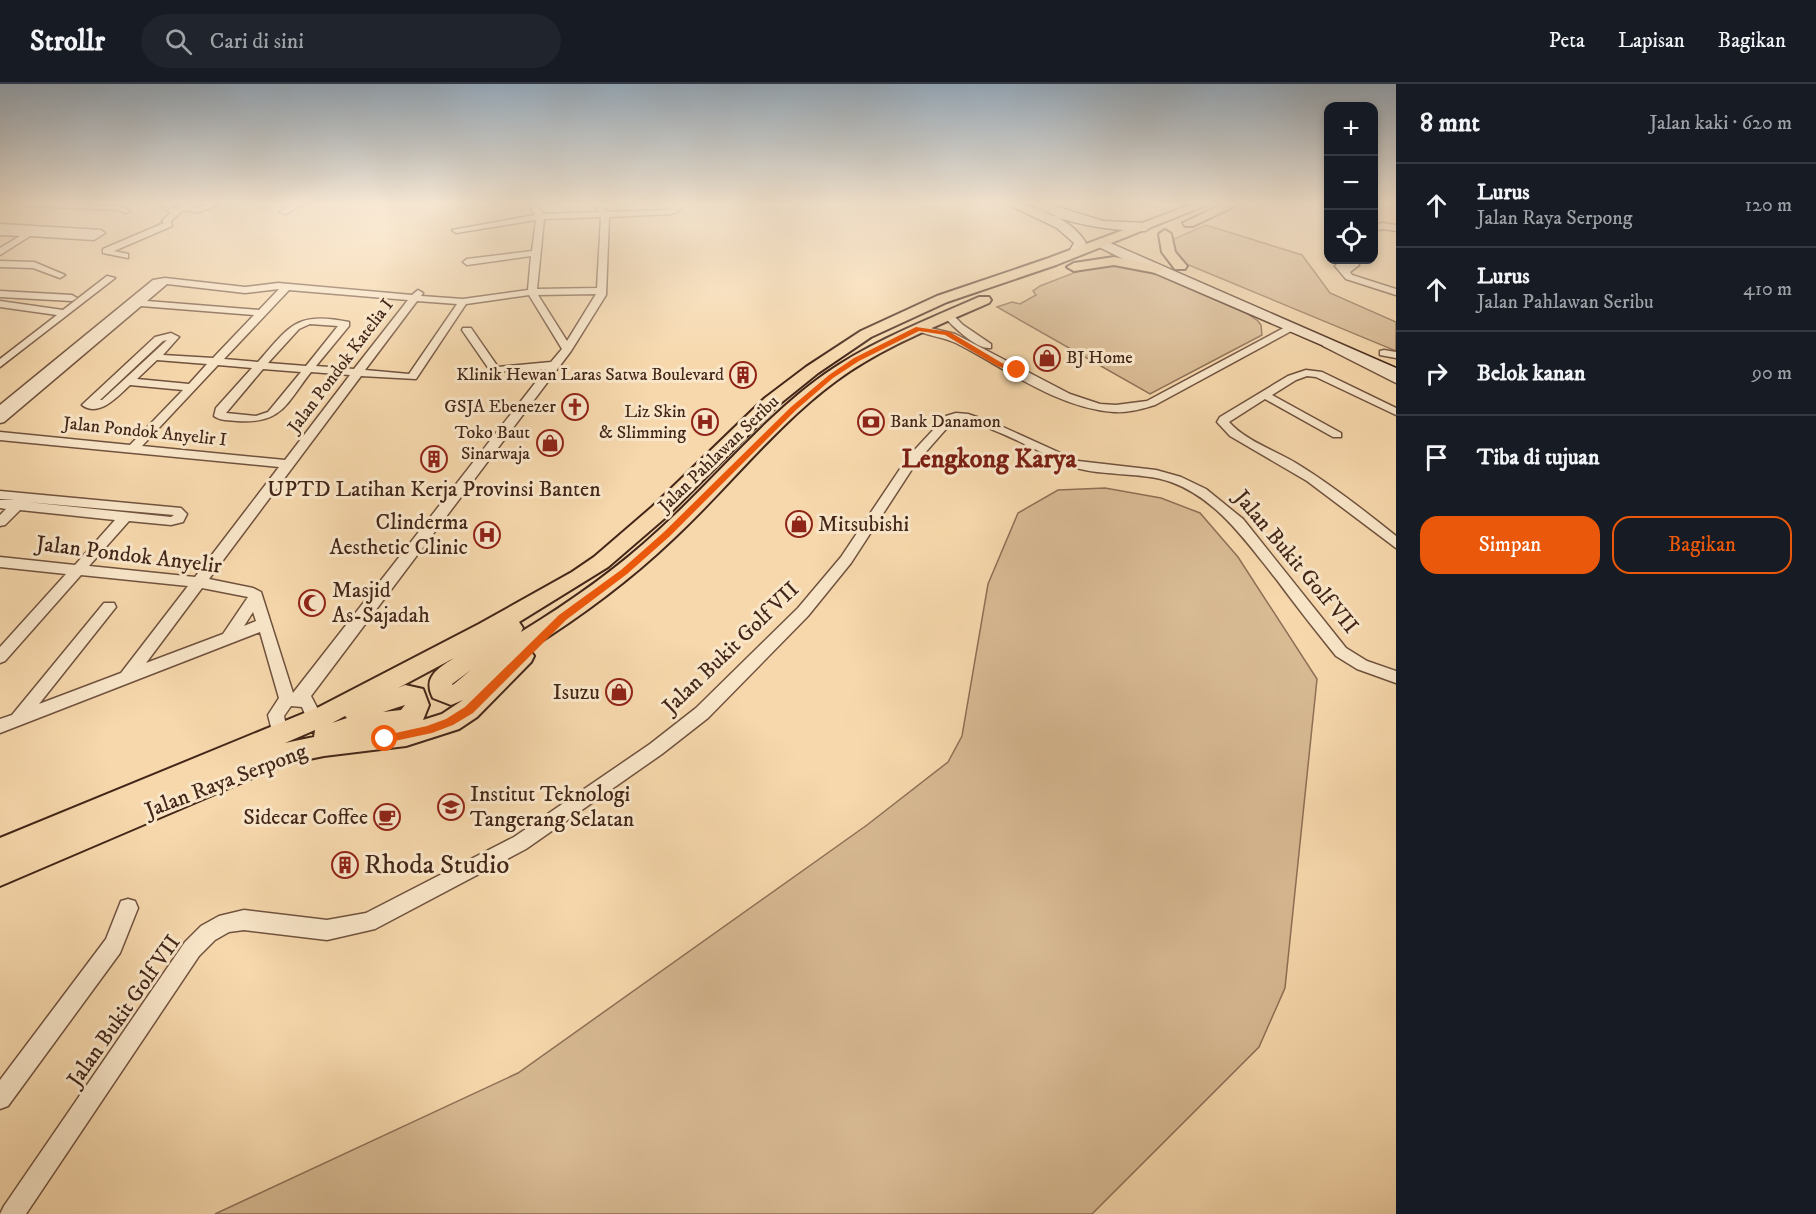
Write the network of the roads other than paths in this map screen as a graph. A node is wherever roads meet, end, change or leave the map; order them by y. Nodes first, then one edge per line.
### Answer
1 (507, 257) edge
2 (536, 257) edge
3 (603, 257) edge
4 (1080, 257) edge
5 (1134, 257) edge
6 (1159, 257) edge
7 (1170, 257) edge
8 (0, 259) edge
9 (1075, 259) junction
10 (467, 262) dead end
11 (0, 264) edge
12 (34, 266) junction
13 (1180, 266) junction
14 (1156, 269) junction
15 (1345, 271) dead end
16 (60, 275) dead end
17 (110, 278) dead end
18 (92, 281) dead end
19 (1222, 286) junction
20 (286, 287) junction
21 (601, 291) junction
22 (532, 292) junction
23 (1209, 292) junction
24 (1396, 292) edge
25 (418, 293) junction
26 (0, 294) edge
27 (72, 298) junction
28 (463, 302) junction
29 (134, 303) junction
30 (0, 304) edge
31 (60, 312) junction
32 (261, 313) junction
33 (948, 315) junction
34 (1291, 327) junction
35 (918, 328) junction
36 (467, 330) dead end
37 (1317, 338) junction
38 (567, 349) junction
39 (0, 351) edge
40 (1392, 355) edge
41 (154, 357) junction
42 (214, 362) junction
43 (0, 364) edge
44 (555, 365) junction
45 (260, 366) junction
46 (308, 370) junction
47 (1017, 370) junction
48 (1396, 373) edge
49 (357, 374) junction
50 (1396, 380) edge
51 (128, 382) junction
52 (190, 387) junction
53 (1264, 395) junction
54 (0, 411) edge
55 (1396, 412) edge
56 (0, 420) edge
57 (1337, 435) dead end
58 (0, 436) edge
59 (0, 443) edge
60 (132, 449) junction
61 (283, 469) junction
62 (0, 495) edge
63 (21, 502) junction
64 (0, 504) edge
65 (78, 507) junction
66 (126, 516) junction
67 (0, 522) edge
68 (1396, 543) edge
69 (0, 562) edge
70 (78, 570) junction
71 (198, 582) junction
72 (256, 591) junction
73 (543, 597) junction
74 (109, 607) dead end
75 (563, 617) junction
76 (265, 624) junction
77 (228, 638) junction
78 (0, 657) edge
79 (128, 677) junction
80 (1396, 677) edge
81 (289, 702) junction
82 (321, 716) junction
83 (17, 720) junction
84 (0, 726) edge
85 (281, 744) junction
86 (0, 851) edge
87 (0, 873) edge
88 (128, 908) dead end
89 (0, 1098) edge
90 (12, 1214) edge

1 - 10 street
2 - 22 street
3 - 21 street
4 - 9 main road, Jalan Pahlawan Seribu
5 - 14 main road
6 - 13 main road
7 - 13 main road
8 - 12 street
9 - 14 main road
9 - 33 main road, Jalan Pahlawan Seribu
9 - 73 main road, Jalan Pahlawan Seribu
11 - 12 street
12 - 16 street
13 - 19 main road
14 - 23 main road
15 - 24 street
17 - 31 street
18 - 27 street
19 - 23 main road
19 - 40 main road
20 - 25 street
20 - 29 street
20 - 32 street
21 - 22 street
21 - 38 street
22 - 28 street
22 - 38 street
23 - 34 main road
25 - 28 street
25 - 49 street, Jalan Pondok Katelia I
26 - 27 street
27 - 31 street
28 - 49 street
29 - 32 street
29 - 54 street
29 - 56 street
30 - 31 street
31 - 39 street
31 - 43 street
32 - 42 street
33 - 35 main road, Jalan Pahlawan Seribu
33 - 47 street
34 - 37 main road
34 - 47 street
35 - 47 street
35 - 75 main road, Jalan Pahlawan Seribu
36 - 44 street
37 - 48 main road
37 - 50 street
38 - 44 street
41 - 42 street
41 - 51 street
41 - 51 street
42 - 45 street
42 - 52 street
44 - 81 street
45 - 46 street
45 - 46 street
45 - 46 street
46 - 49 street
49 - 61 street, Jalan Pondok Katelia I
51 - 52 street
52 - 60 street
53 - 55 street
53 - 57 street
53 - 68 street
58 - 60 street, Jalan Pondok Anyelir I
59 - 61 street, Jalan Pondok Anyelir I
60 - 61 street, Jalan Pondok Anyelir I
61 - 71 street, Jalan Pondok Katelia I
62 - 63 street
63 - 64 street
63 - 65 street
63 - 67 street
65 - 66 street
65 - 66 street
66 - 70 street
69 - 70 street, Jalan Pondok Anyelir
70 - 71 street, Jalan Pondok Anyelir
70 - 78 street
71 - 72 street, Jalan Pondok Anyelir
71 - 79 street, Jalan Pondok Katelia I
72 - 76 street
72 - 77 street
73 - 75 main road
73 - 82 main road, Jalan Raya Serpong
74 - 83 street
75 - 85 main road, Jalan Raya Serpong
76 - 77 street
76 - 81 street
77 - 79 street
79 - 83 street
80 - 90 street, Jalan Bukit Golf VII
81 - 82 street, Jalan Raya Serpong
81 - 85 street, Jalan Raya Serpong
82 - 85 main road, Jalan Raya Serpong
82 - 85 main road
83 - 84 street
85 - 86 main road, Jalan Raya Serpong
85 - 87 main road, Jalan Raya Serpong
88 - 89 street

